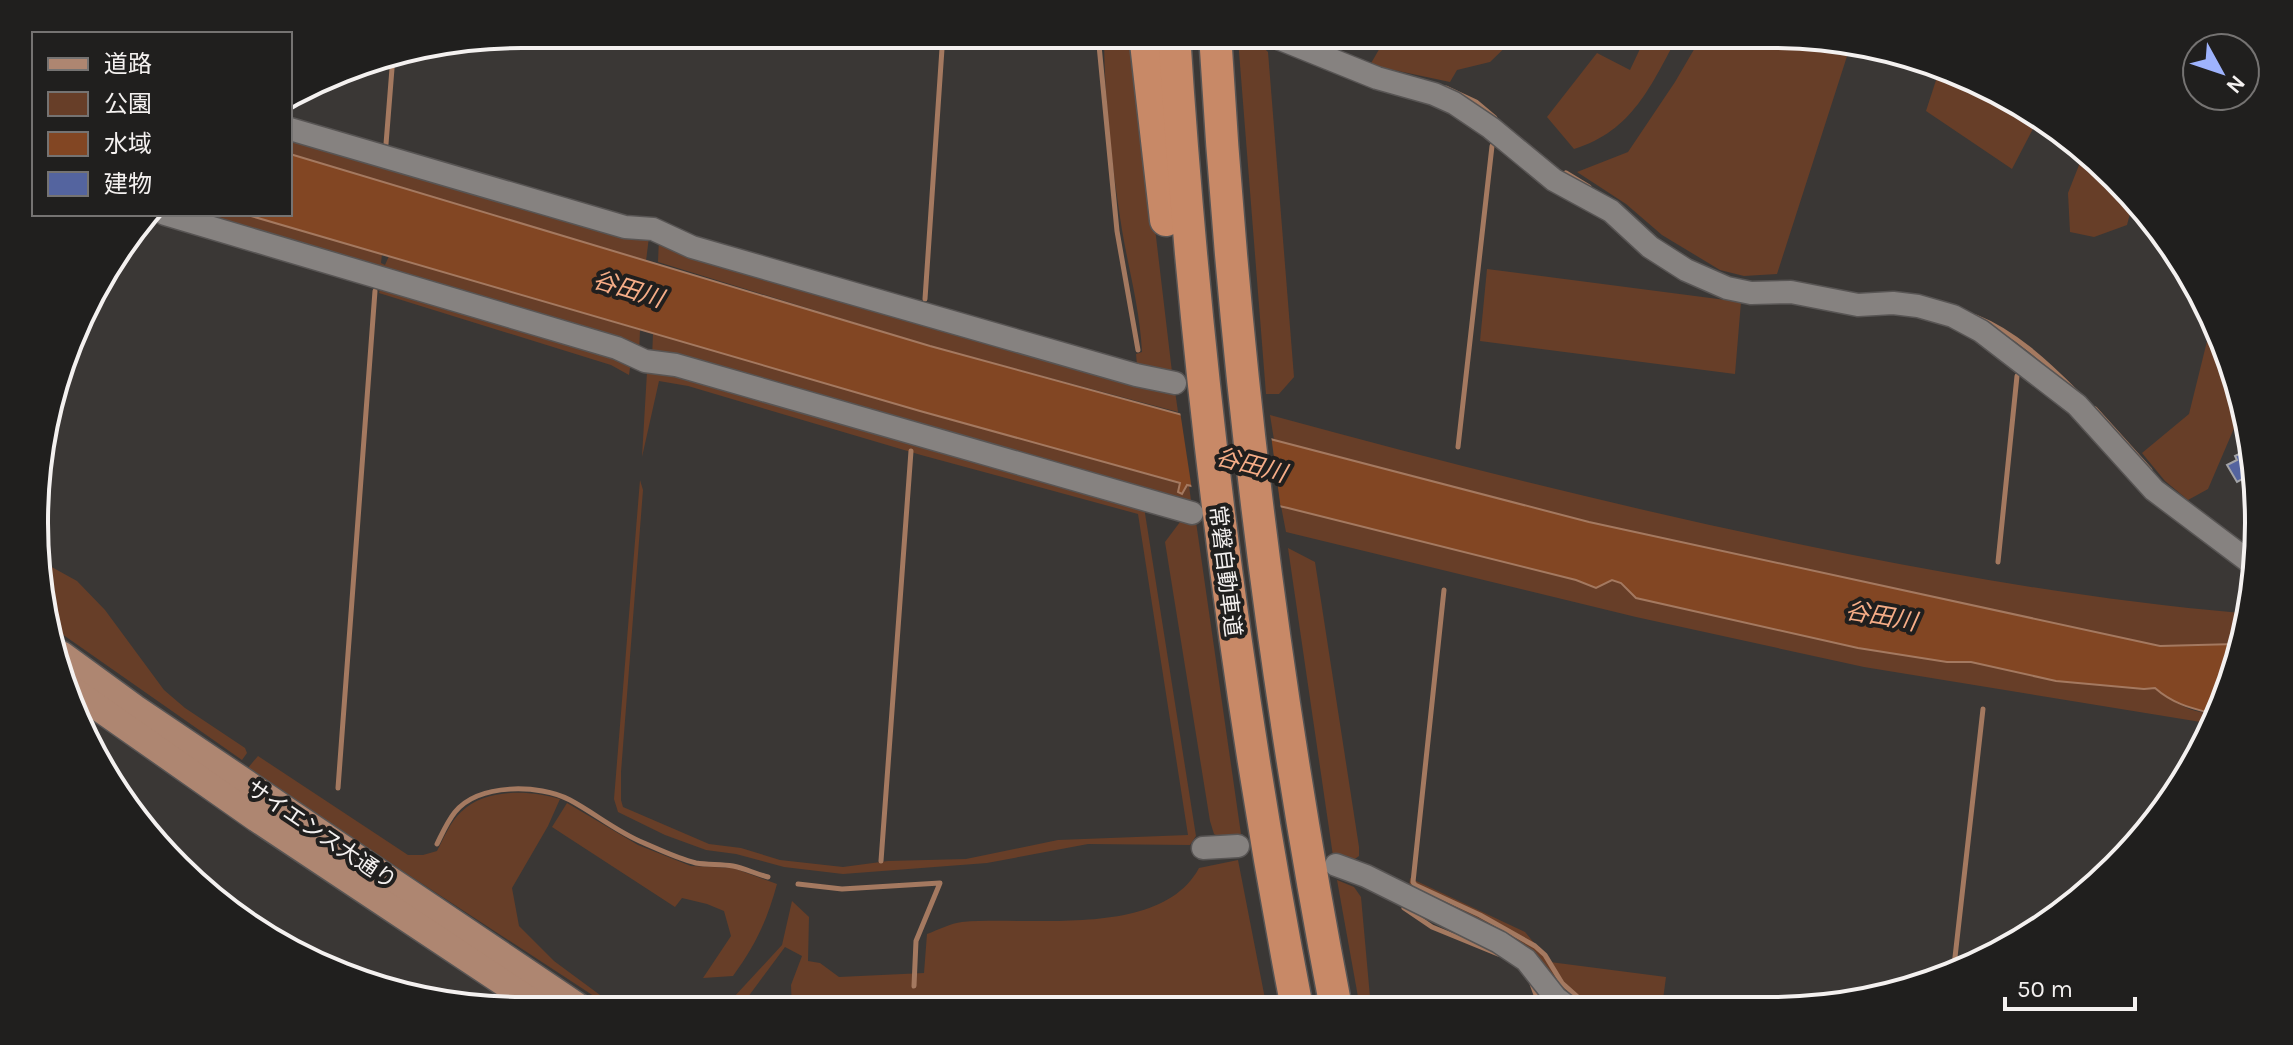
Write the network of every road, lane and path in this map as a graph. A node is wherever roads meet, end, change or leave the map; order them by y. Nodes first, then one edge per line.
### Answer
1 (1146, 48) edge
2 (1175, 48) edge
3 (1216, 48) edge
4 (1301, 48) edge
5 (292, 130) edge
6 (172, 216) edge
7 (1190, 391) junction
8 (1209, 504) junction
9 (2244, 557) edge
10 (68, 659) edge
11 (81, 695) edge
12 (1238, 846) dead end
13 (1203, 848) dead end
14 (1336, 865) dead end
15 (525, 997) edge
16 (564, 997) edge
17 (1295, 997) edge
18 (1334, 997) edge
19 (1555, 997) edge

1 - 7 highway
2 - 7 highway
3 - 18 highway, 常磐自動車道
4 - 9 street
5 - 7 street
6 - 8 street
7 - 8 highway, 常磐自動車道
8 - 17 highway, 常磐自動車道
10 - 16 main road, サイエンス大通り
11 - 15 main road, サイエンス大通り
12 - 13 street
14 - 19 street

